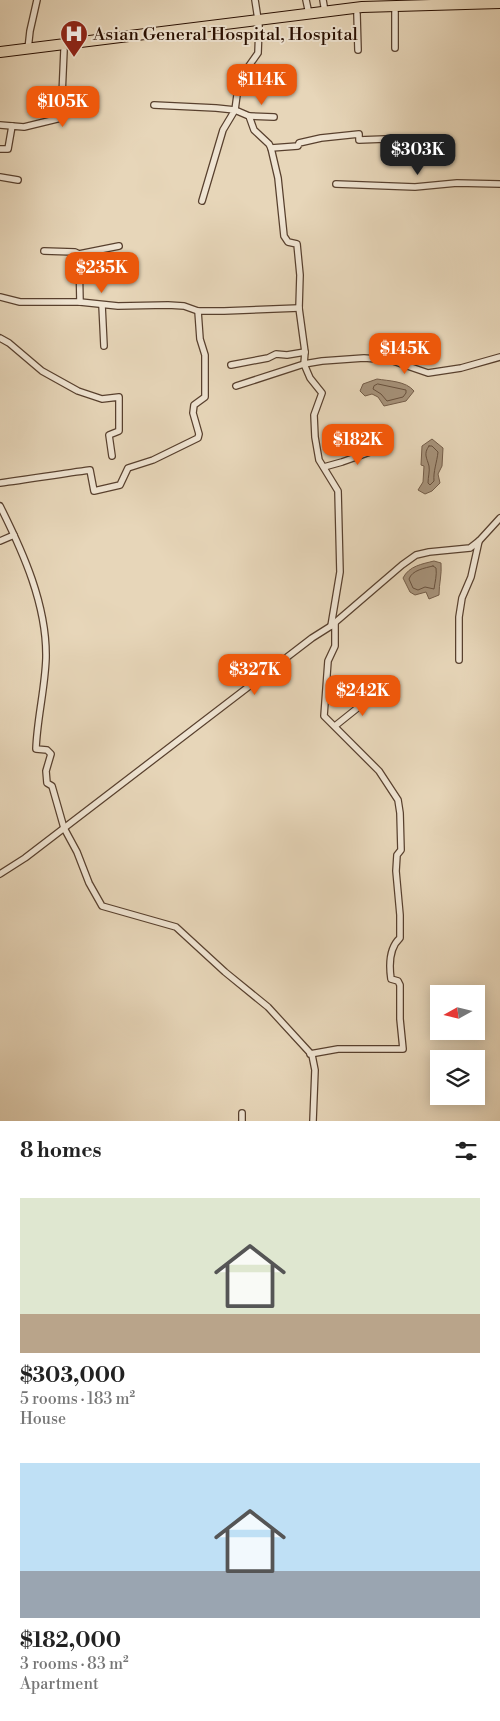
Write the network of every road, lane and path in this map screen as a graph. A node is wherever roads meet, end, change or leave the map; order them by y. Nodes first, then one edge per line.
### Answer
1 (37, 0) edge
2 (255, 0) edge
3 (306, 0) edge
4 (323, 0) edge
5 (435, 2) edge
6 (500, 2) edge
7 (374, 3) edge
8 (394, 6) edge
9 (500, 8) edge
10 (325, 12) junction
11 (309, 14) junction
12 (357, 14) junction
13 (258, 23) junction
14 (395, 48) dead end
15 (28, 49) junction
16 (64, 50) junction
17 (358, 50) dead end
18 (0, 52) edge
19 (0, 58) edge
20 (154, 105) dead end
21 (235, 110) junction
22 (249, 116) junction
23 (274, 118) dead end
24 (0, 125) edge
25 (12, 126) junction
26 (413, 141) dead end
27 (271, 148) junction
28 (0, 149) edge
29 (0, 177) edge
30 (18, 180) dead end
31 (336, 184) dead end
32 (500, 184) edge
33 (202, 201) dead end
34 (118, 246) dead end
35 (44, 251) dead end
36 (79, 254) junction
37 (0, 297) edge
38 (80, 302) junction
39 (102, 304) junction
40 (299, 308) junction
41 (198, 311) junction
42 (0, 338) edge
43 (104, 346) dead end
44 (305, 352) junction
45 (500, 357) edge
46 (304, 364) junction
47 (231, 365) dead end
48 (236, 386) dead end
49 (387, 446) dead end
50 (112, 456) dead end
51 (324, 467) junction
52 (0, 483) edge
53 (0, 506) edge
54 (2, 514) edge
55 (500, 518) edge
56 (14, 535) junction
57 (0, 541) edge
58 (479, 541) junction
59 (333, 624) junction
60 (459, 660) dead end
61 (367, 692) dead end
62 (335, 726) junction
63 (64, 828) junction
64 (0, 874) edge
65 (310, 1054) junction
66 (242, 1113) dead end
67 (242, 1121) edge
68 (313, 1121) edge

1 - 15 street
2 - 13 street
3 - 11 street
4 - 10 street
5 - 6 highway
5 - 8 highway
7 - 8 highway
7 - 10 highway
8 - 9 highway
8 - 12 highway
8 - 14 street
10 - 11 highway
11 - 13 highway
12 - 13 highway
12 - 17 street
13 - 15 highway
13 - 16 highway
13 - 21 street
15 - 18 highway
16 - 19 highway
16 - 25 street
20 - 21 street
21 - 22 street
21 - 33 street
22 - 23 street
22 - 27 street
24 - 25 street
25 - 28 street
26 - 27 street
27 - 40 street
29 - 30 street
31 - 32 street
34 - 36 street
35 - 36 street
36 - 38 street
37 - 38 street
38 - 39 street
39 - 41 street
39 - 43 street
40 - 41 street
40 - 44 street
41 - 52 street
42 - 50 street
44 - 46 street
44 - 47 street
45 - 46 street
46 - 48 street
46 - 51 street
49 - 51 street
51 - 59 street
53 - 54 street
54 - 56 street
55 - 58 street
56 - 57 street
56 - 63 street
58 - 59 street
58 - 60 street
59 - 62 street
59 - 63 street
61 - 62 street
62 - 65 street
63 - 64 street
63 - 65 street
65 - 68 street
66 - 67 street

